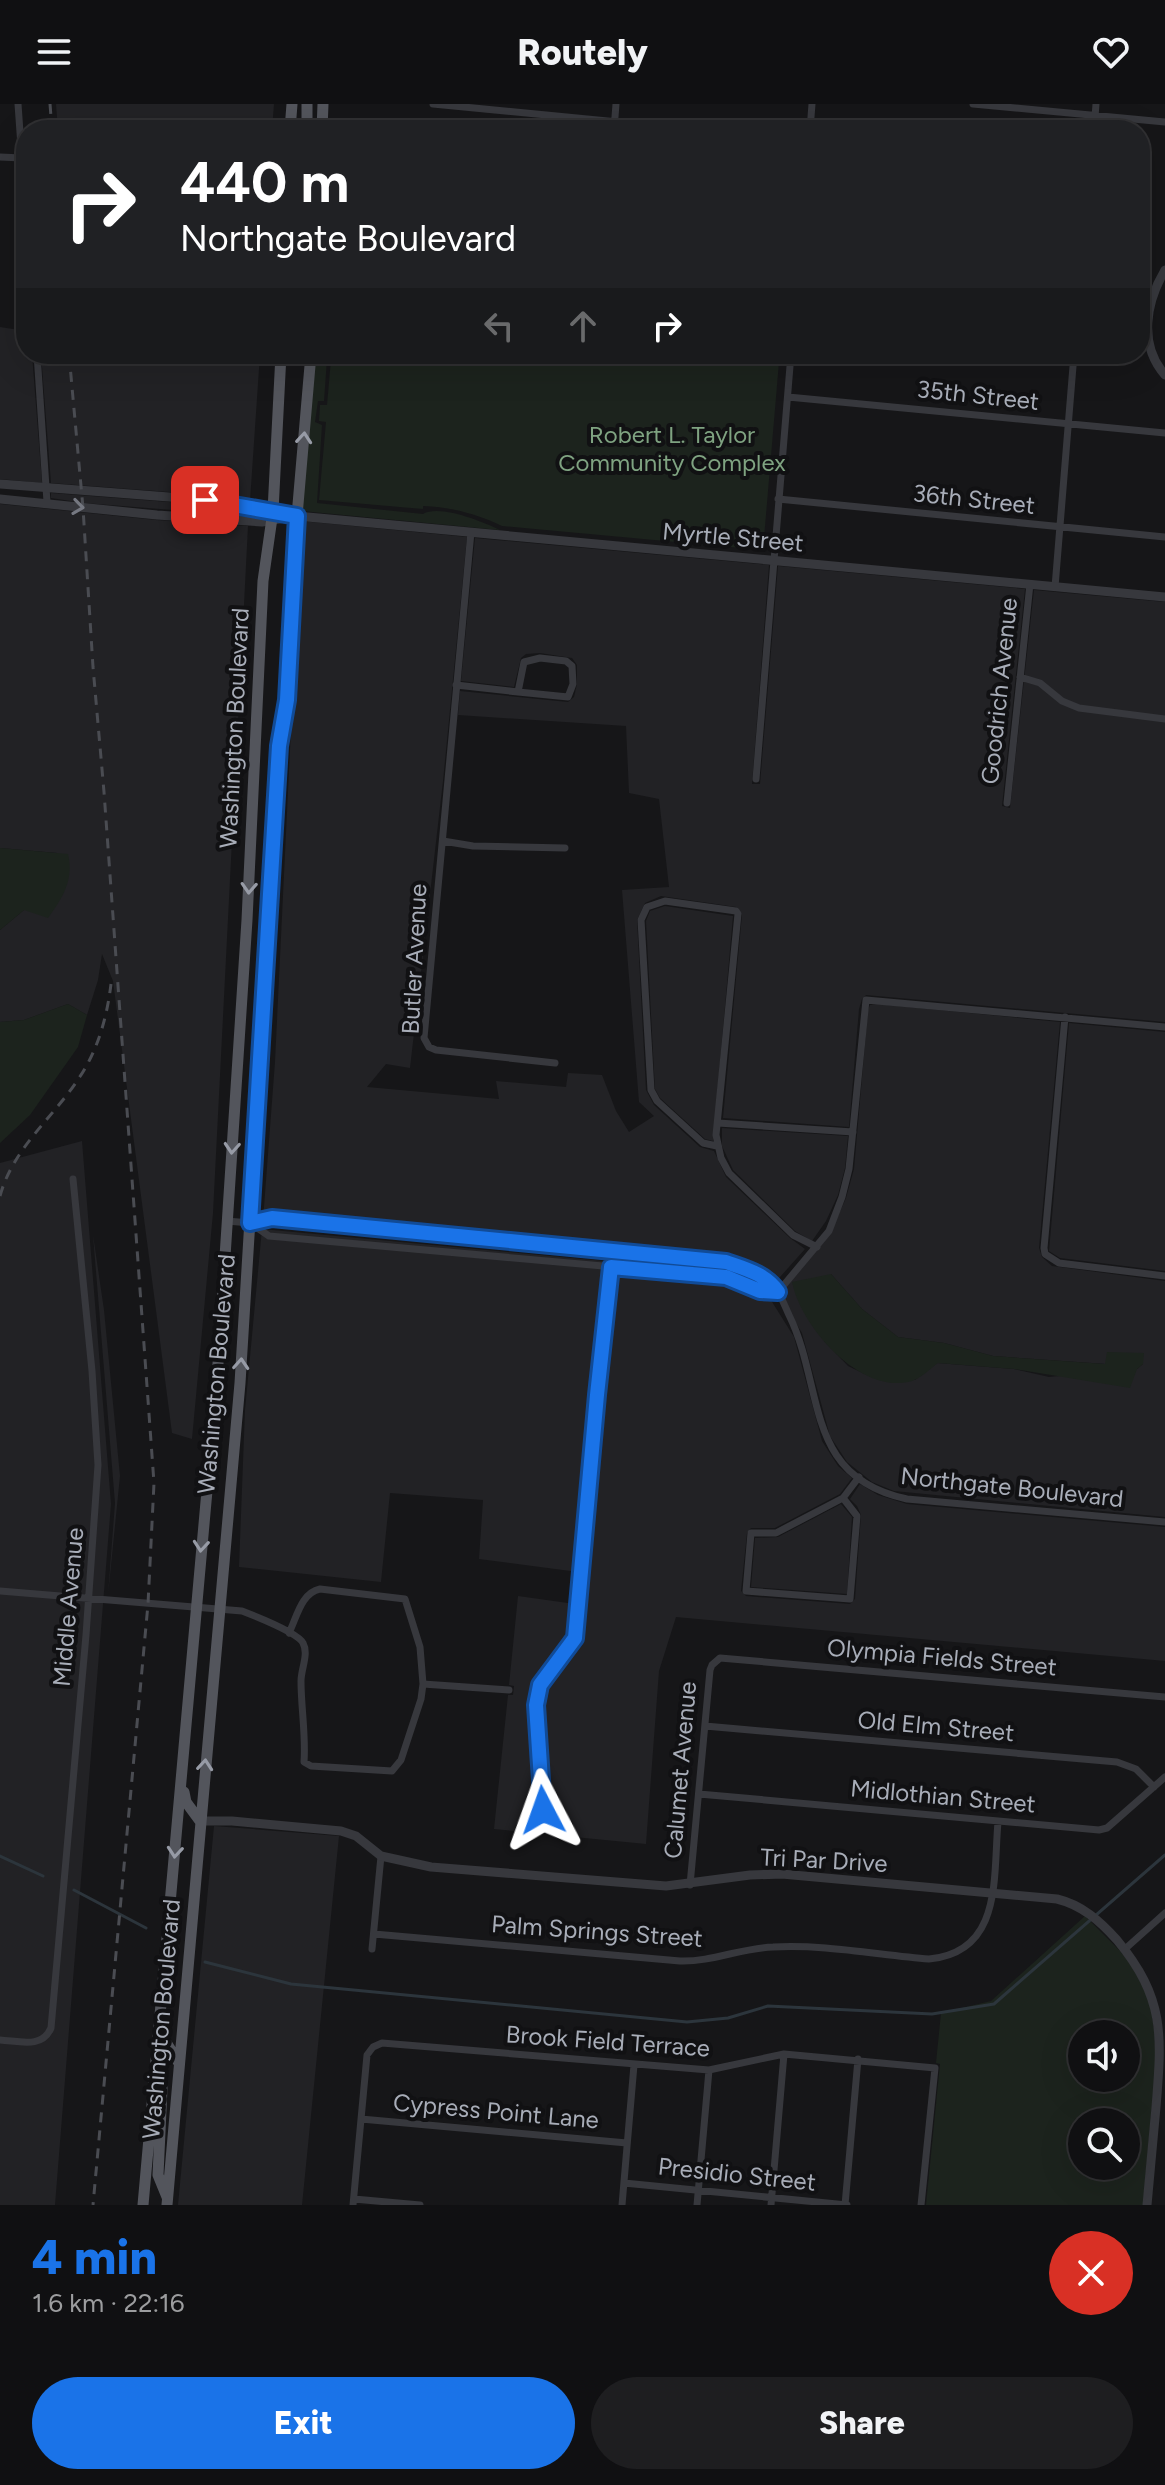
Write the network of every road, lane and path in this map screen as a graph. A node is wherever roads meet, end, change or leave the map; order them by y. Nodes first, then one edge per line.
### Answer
1 (433, 104) edge
2 (973, 104) edge
3 (1096, 104) edge
4 (1095, 116) junction
5 (565, 120) edge
6 (1095, 120) edge
7 (1142, 120) edge
8 (1165, 270) edge
9 (1150, 303) edge
10 (1150, 343) edge
11 (38, 364) edge
12 (280, 364) edge
13 (310, 364) edge
14 (790, 364) edge
15 (1073, 364) edge
16 (1165, 375) edge
17 (788, 397) junction
18 (1069, 424) junction
19 (1165, 433) edge
20 (0, 484) edge
21 (46, 488) junction
22 (0, 499) edge
23 (778, 499) junction
24 (47, 502) junction
25 (272, 516) junction
26 (297, 516) junction
27 (1060, 527) junction
28 (471, 532) junction
29 (1165, 537) edge
30 (774, 560) junction
31 (1030, 584) junction
32 (1055, 587) junction
33 (1165, 597) edge
34 (1020, 677) junction
35 (456, 685) junction
36 (518, 692) junction
37 (1165, 719) edge
38 (756, 779) dead end
39 (1007, 803) dead end
40 (443, 841) junction
41 (565, 848) dead end
42 (1065, 1017) junction
43 (1165, 1027) edge
44 (555, 1063) dead end
45 (718, 1123) junction
46 (853, 1132) junction
47 (717, 1146) junction
48 (73, 1179) dead end
49 (227, 1221) junction
50 (250, 1223) junction
51 (817, 1247) junction
52 (611, 1267) junction
53 (1165, 1276) edge
54 (778, 1292) junction
55 (859, 1477) junction
56 (843, 1498) junction
57 (1165, 1522) edge
58 (0, 1591) edge
59 (89, 1598) junction
60 (197, 1607) junction
61 (219, 1609) junction
62 (289, 1633) junction
63 (715, 1661) joint
64 (423, 1684) junction
65 (509, 1690) dead end
66 (189, 1691) junction
67 (1165, 1697) edge
68 (705, 1726) junction
69 (1165, 1777) edge
70 (1154, 1787) junction
71 (699, 1794) junction
72 (543, 1810) dead end
73 (200, 1821) junction
74 (998, 1822) junction
75 (381, 1856) junction
76 (690, 1885) junction
77 (991, 1893) junction
78 (1165, 1913) edge
79 (374, 1934) junction
80 (167, 1943) junction
81 (372, 1949) dead end
82 (1125, 1949) junction
83 (0, 2040) edge
84 (784, 2054) junction
85 (858, 2059) junction
86 (179, 2063) junction
87 (634, 2065) junction
88 (709, 2070) junction
89 (155, 2072) junction
90 (1160, 2110) edge
91 (361, 2119) junction
92 (627, 2143) junction
93 (624, 2183) junction
94 (698, 2191) junction
95 (167, 2201) edge
96 (771, 2201) edge
97 (354, 2202) edge
98 (143, 2205) edge
99 (420, 2205) edge
100 (622, 2205) edge
101 (697, 2205) edge
102 (846, 2205) edge
103 (921, 2205) edge
104 (1147, 2205) edge

1 - 5 street
2 - 4 street
3 - 4 street
4 - 6 street
4 - 7 street
8 - 9 street
10 - 16 street
11 - 21 street
12 - 25 main road, Washington Boulevard
26 -> 13 main road, Washington Boulevard
14 - 17 street
15 - 18 street, Goodrich Avenue
17 - 18 street, 35th Street
17 - 23 street
18 - 19 street, 35th Street
18 - 27 street, Goodrich Avenue
20 - 21 street, Myrtle Street
21 - 24 street
21 - 25 street, Myrtle Street
22 - 24 street, Myrtle Street
23 - 27 street, 36th Street
23 - 30 street
24 -> 25 street, Myrtle Street
25 - 26 street, Myrtle Street
25 -> 49 main road, Washington Boulevard
26 - 28 street, Myrtle Street
26 - 50 main road, Washington Boulevard
27 - 29 street, 36th Street
27 - 32 street, Goodrich Avenue
28 - 30 street, Myrtle Street
28 - 35 street, Butler Avenue
30 - 31 street, Myrtle Street
30 - 38 street
31 - 32 street, Myrtle Street
31 - 34 street, Goodrich Avenue
32 - 33 street, Myrtle Street
34 - 37 street
34 - 39 street, Goodrich Avenue
35 - 36 street
35 - 40 street, Butler Avenue
36 - 36 street
40 - 41 street
40 - 44 street, Butler Avenue
42 - 43 street
42 - 46 street
42 - 53 street
45 - 46 street
45 - 47 street
45 - 47 street
46 - 51 street
47 - 51 street
48 - 59 street, Middle Avenue
49 - 50 street, Northgate Boulevard
49 -> 60 main road, Washington Boulevard
50 - 52 street, Northgate Boulevard
50 - 54 street, Northgate Boulevard
61 -> 50 main road, Washington Boulevard
51 - 54 street
52 - 54 street, Northgate Boulevard
52 - 72 street
54 - 55 street, Northgate Boulevard
55 - 56 street
55 - 57 street, Northgate Boulevard
56 - 56 street
58 - 59 street
59 - 60 street
59 - 83 street, Middle Avenue
60 - 61 street
60 - 66 main road, Washington Boulevard
61 - 62 street
73 -> 61 main road, Washington Boulevard
62 - 64 street
62 - 64 street
63 - 67 street, Olympia Fields Street
63 - 68 street, Calumet Avenue
64 - 65 street
66 - 73 main road
66 -> 80 main road, Washington Boulevard
68 - 70 street, Old Elm Street
68 - 71 street, Calumet Avenue
69 - 70 street, Midlothian Street
70 - 74 street, Midlothian Street
71 - 74 street, Midlothian Street
71 - 76 street, Calumet Avenue
73 - 75 street, Tri Par Drive
73 - 86 main road, Washington Boulevard
74 - 77 street, Palm Springs Street
75 - 76 street, Tri Par Drive
75 - 79 street
76 - 77 street, Tri Par Drive
77 - 79 street, Palm Springs Street
77 - 82 street, Tri Par Drive
78 - 82 street
79 - 81 street
80 - 86 main road
80 - 89 main road, Washington Boulevard
82 - 90 street, Tri Par Drive
84 - 85 street, Brook Field Terrace
84 - 88 street, Brook Field Terrace
84 - 96 street
85 - 102 street
85 - 103 street, Brook Field Terrace
86 - 95 main road, Washington Boulevard
87 - 88 street, Brook Field Terrace
87 - 91 street, Brook Field Terrace
87 - 92 street
88 - 94 street
89 - 95 main road
89 - 98 main road, Washington Boulevard
90 - 104 street, Tri Par Drive
91 - 92 street, Cypress Point Lane
91 - 97 street
92 - 93 street
93 - 94 street, Presidio Street
93 - 100 street
94 - 96 street, Presidio Street
94 - 101 street
96 - 102 street, Presidio Street
97 - 99 street

